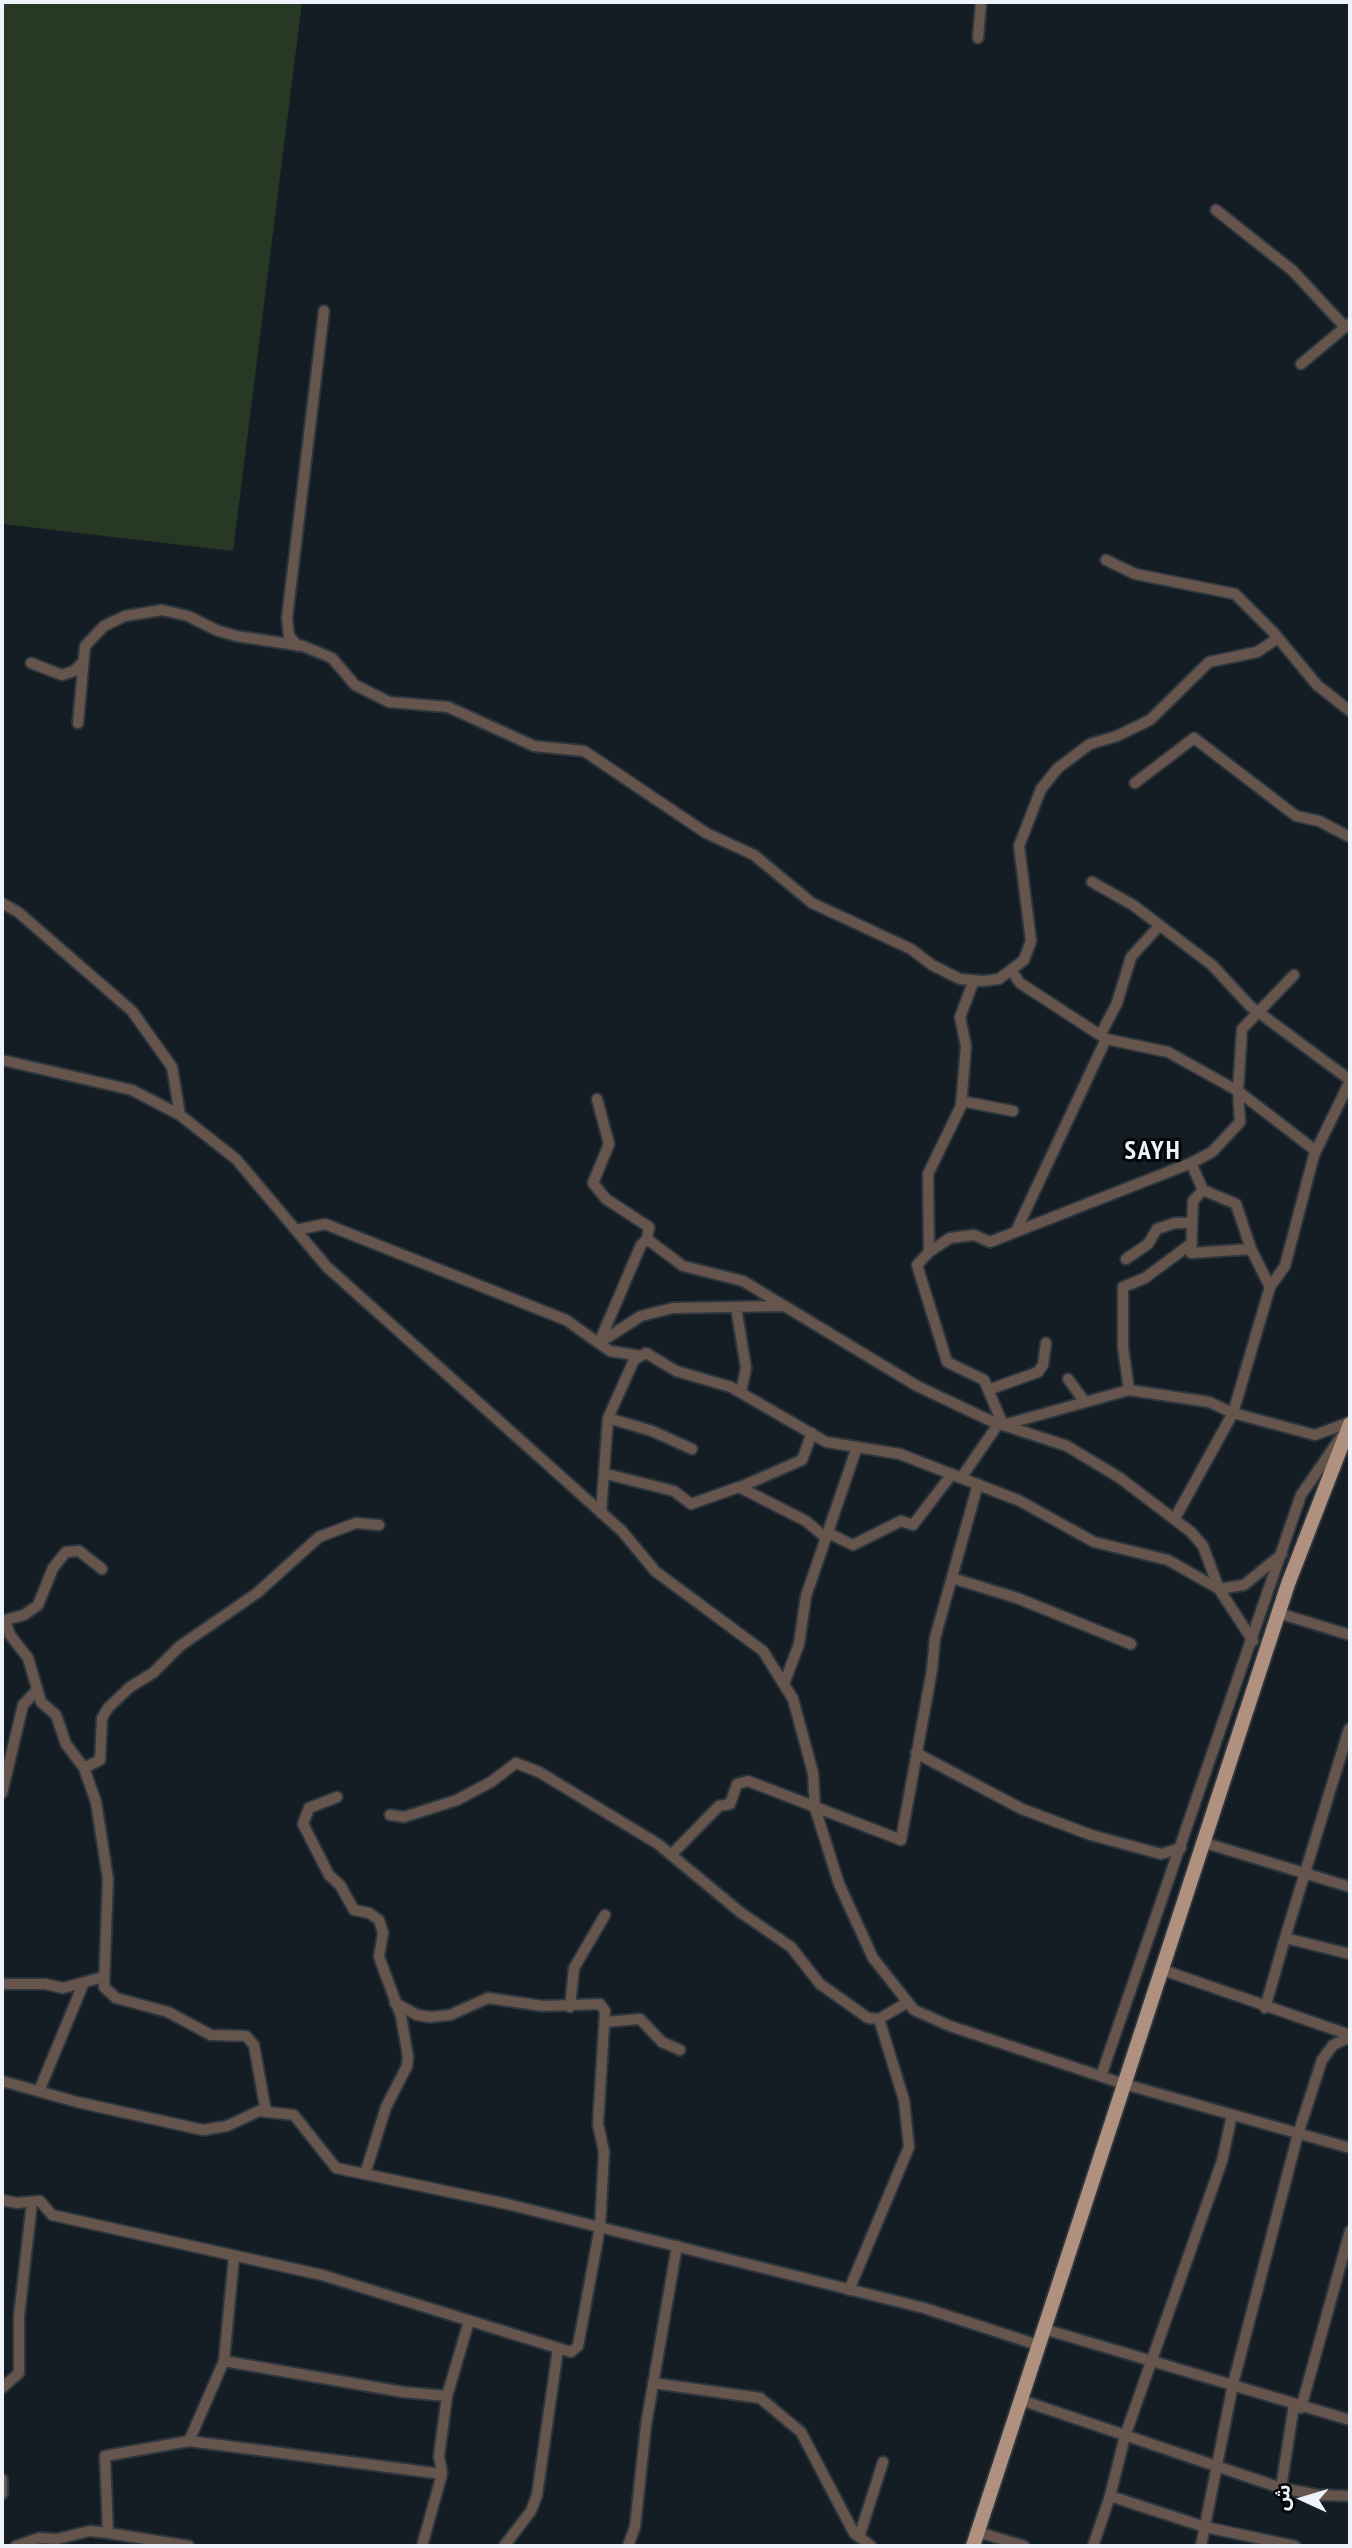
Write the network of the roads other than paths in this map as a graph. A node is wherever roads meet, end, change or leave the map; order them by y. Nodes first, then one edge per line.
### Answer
1 (981, 2) edge
2 (978, 38) dead end
3 (1216, 211) dead end
4 (324, 311) dead end
5 (1347, 325) edge
6 (1301, 364) dead end
7 (1106, 559) dead end
8 (1278, 638) junction
9 (298, 646) junction
10 (83, 662) junction
11 (32, 663) dead end
12 (1350, 710) edge
13 (78, 723) dead end
14 (1135, 783) dead end
15 (1350, 837) edge
16 (1092, 882) dead end
17 (2, 904) edge
18 (1160, 925) junction
19 (1010, 970) junction
20 (1294, 975) dead end
21 (974, 980) junction
22 (1259, 1012) junction
23 (1103, 1036) junction
24 (2, 1060) edge
25 (1350, 1080) edge
26 (1238, 1091) junction
27 (597, 1099) dead end
28 (961, 1101) junction
29 (1013, 1111) dead end
30 (180, 1115) junction
31 (1317, 1151) junction
32 (1191, 1163) junction
33 (1203, 1190) junction
34 (1192, 1223) junction
35 (296, 1230) junction
36 (1016, 1231) junction
37 (647, 1239) junction
38 (1192, 1242) junction
39 (1251, 1249) junction
40 (929, 1252) junction
41 (1126, 1259) dead end
42 (1270, 1287) junction
43 (786, 1305) junction
44 (736, 1307) junction
45 (599, 1343) junction
46 (1046, 1343) dead end
47 (641, 1356) junction
48 (1068, 1379) dead end
49 (988, 1390) junction
50 (1129, 1390) junction
51 (741, 1392) junction
52 (1085, 1402) junction
53 (1233, 1413) junction
54 (608, 1418) junction
55 (1350, 1423) edge
56 (1001, 1424) junction
57 (812, 1433) junction
58 (857, 1447) junction
59 (692, 1449) dead end
60 (606, 1474) junction
61 (957, 1476) junction
62 (978, 1484) junction
63 (738, 1488) junction
64 (601, 1513) junction
65 (1175, 1518) junction
66 (379, 1525) dead end
67 (827, 1536) junction
68 (1282, 1553) junction
69 (102, 1569) dead end
70 (952, 1578) junction
71 (1219, 1589) junction
72 (1278, 1613) junction
73 (1350, 1635) edge
74 (1253, 1641) junction
75 (1131, 1644) dead end
76 (784, 1684) junction
77 (37, 1690) junction
78 (1350, 1728) edge
79 (916, 1753) junction
80 (84, 1768) junction
81 (2, 1793) edge
82 (337, 1797) dead end
83 (816, 1808) junction
84 (390, 1815) dead end
85 (1202, 1842) junction
86 (1181, 1848) junction
87 (671, 1855) junction
88 (1305, 1874) junction
89 (1350, 1888) edge
90 (605, 1915) dead end
91 (1285, 1938) junction
92 (1350, 1954) edge
93 (1160, 1969) junction
94 (103, 1977) junction
95 (84, 1982) junction
96 (2, 1984) edge
97 (908, 2002) junction
98 (396, 2003) junction
99 (570, 2007) junction
100 (1265, 2008) junction
101 (879, 2020) junction
102 (605, 2022) junction
103 (1350, 2036) edge
104 (680, 2050) dead end
105 (1101, 2076) junction
106 (2, 2081) edge
107 (1124, 2084) junction
108 (39, 2091) junction
109 (266, 2112) junction
110 (1232, 2115) junction
111 (1298, 2134) junction
112 (1350, 2148) edge
113 (365, 2174) junction
114 (2, 2200) edge
115 (32, 2202) junction
116 (600, 2227) junction
117 (1350, 2231) edge
118 (677, 2246) junction
119 (234, 2257) junction
120 (849, 2290) junction
121 (469, 2321) junction
122 (1044, 2329) junction
123 (1038, 2345) junction
124 (558, 2349) junction
125 (224, 2361) junction
126 (1149, 2362) junction
127 (653, 2383) junction
128 (1233, 2384) junction
129 (2, 2388) edge
130 (447, 2396) junction
131 (1021, 2400) junction
132 (1297, 2407) junction
133 (1350, 2420) edge
134 (1125, 2436) junction
135 (190, 2441) junction
136 (883, 2462) dead end
137 (1217, 2466) junction
138 (442, 2474) junction
139 (2, 2479) edge
140 (1280, 2488) junction
141 (2, 2494) edge
142 (1350, 2496) edge
143 (1111, 2497) junction
144 (1205, 2527) junction
145 (108, 2533) junction
146 (859, 2537) junction
147 (975, 2539) edge
148 (16, 2546) edge
149 (189, 2546) edge
150 (422, 2546) edge
151 (504, 2546) edge
152 (628, 2546) edge
153 (872, 2546) edge
154 (1024, 2546) edge
155 (1093, 2546) edge
156 (1201, 2546) edge
157 (1295, 2546) edge

1 - 2 street
3 - 5 street
4 - 9 street
5 - 6 street
7 - 8 street
8 - 12 street
8 - 19 street
9 - 10 street
9 - 21 street
10 - 11 street
10 - 13 street
14 - 15 street
16 - 18 street
17 - 30 street
18 - 22 street
18 - 23 street
19 - 21 street
19 - 23 street
20 - 22 street
21 - 28 street
22 - 25 street
22 - 26 street
23 - 26 street
23 - 36 street
24 - 30 street
25 - 31 street
26 - 31 street
26 - 32 street
27 - 37 street
28 - 29 street
28 - 40 street
30 - 35 street
31 - 42 street
32 - 33 street
32 - 36 street
33 - 34 street
33 - 39 street
34 - 38 street
34 - 41 street
35 - 45 street
35 - 64 street
36 - 40 street
37 - 43 street
37 - 45 street
38 - 39 street
38 - 50 street
39 - 42 street
40 - 49 street
42 - 53 street
43 - 44 street
43 - 56 street
44 - 45 street
44 - 51 street
45 - 47 street
46 - 49 street
47 - 51 street
47 - 54 street
48 - 52 street
49 - 56 street
50 - 52 street
50 - 53 street
51 - 57 street
52 - 56 street
53 - 55 street
53 - 65 street
54 - 59 street
54 - 60 street
55 - 68 street
55 - 72 main road
56 - 61 street
56 - 65 street
57 - 58 street
57 - 63 street
58 - 61 street
58 - 67 street
60 - 63 street
60 - 64 street
61 - 62 street
61 - 67 street
62 - 70 street
62 - 71 street
63 - 67 street
64 - 76 street
65 - 71 street
66 - 80 street
67 - 76 street
68 - 71 street
68 - 74 street
69 - 77 street
70 - 75 street
70 - 79 street
71 - 74 street
72 - 73 street
72 - 85 main road
74 - 86 street
76 - 83 street
77 - 80 street
77 - 81 street
78 - 88 street
79 - 83 street
79 - 86 street
80 - 94 street
82 - 98 street
83 - 87 street
83 - 97 street
84 - 87 street
85 - 88 street
85 - 93 main road
86 - 105 street
87 - 101 street
88 - 89 street
88 - 91 street
90 - 99 street
91 - 92 street
91 - 100 street
93 - 100 street
93 - 107 main road
94 - 95 street
94 - 109 street
95 - 96 street
95 - 108 street
97 - 101 street
97 - 105 street
98 - 99 street
98 - 113 street
99 - 102 street
100 - 103 street
101 - 120 street
102 - 104 street
102 - 116 street
103 - 111 street
105 - 107 street
106 - 108 street
107 - 110 street
107 - 122 main road
108 - 109 street
109 - 113 street
110 - 111 street
110 - 126 street
111 - 112 street
111 - 128 street
113 - 116 street
114 - 115 street
115 - 119 street
115 - 129 street
116 - 118 street
116 - 124 street
117 - 132 street
118 - 120 street
118 - 127 street
119 - 121 street
119 - 125 street
120 - 123 street
121 - 124 street
121 - 130 street
122 - 123 main road
122 - 126 street
123 - 131 main road
124 - 151 street
125 - 130 street
125 - 135 street
126 - 128 street
126 - 134 street
127 - 146 street
127 - 152 street
128 - 132 street
128 - 137 street
130 - 138 street
131 - 134 street
131 - 147 main road
132 - 133 street
132 - 140 street
134 - 137 street
134 - 143 street
135 - 138 street
135 - 145 street
136 - 146 street
137 - 140 street
137 - 144 street
138 - 150 street
139 - 141 street
140 - 142 street
143 - 144 street
143 - 155 street
144 - 156 street
144 - 157 street
145 - 148 street
145 - 149 street
146 - 153 street
147 - 154 street

